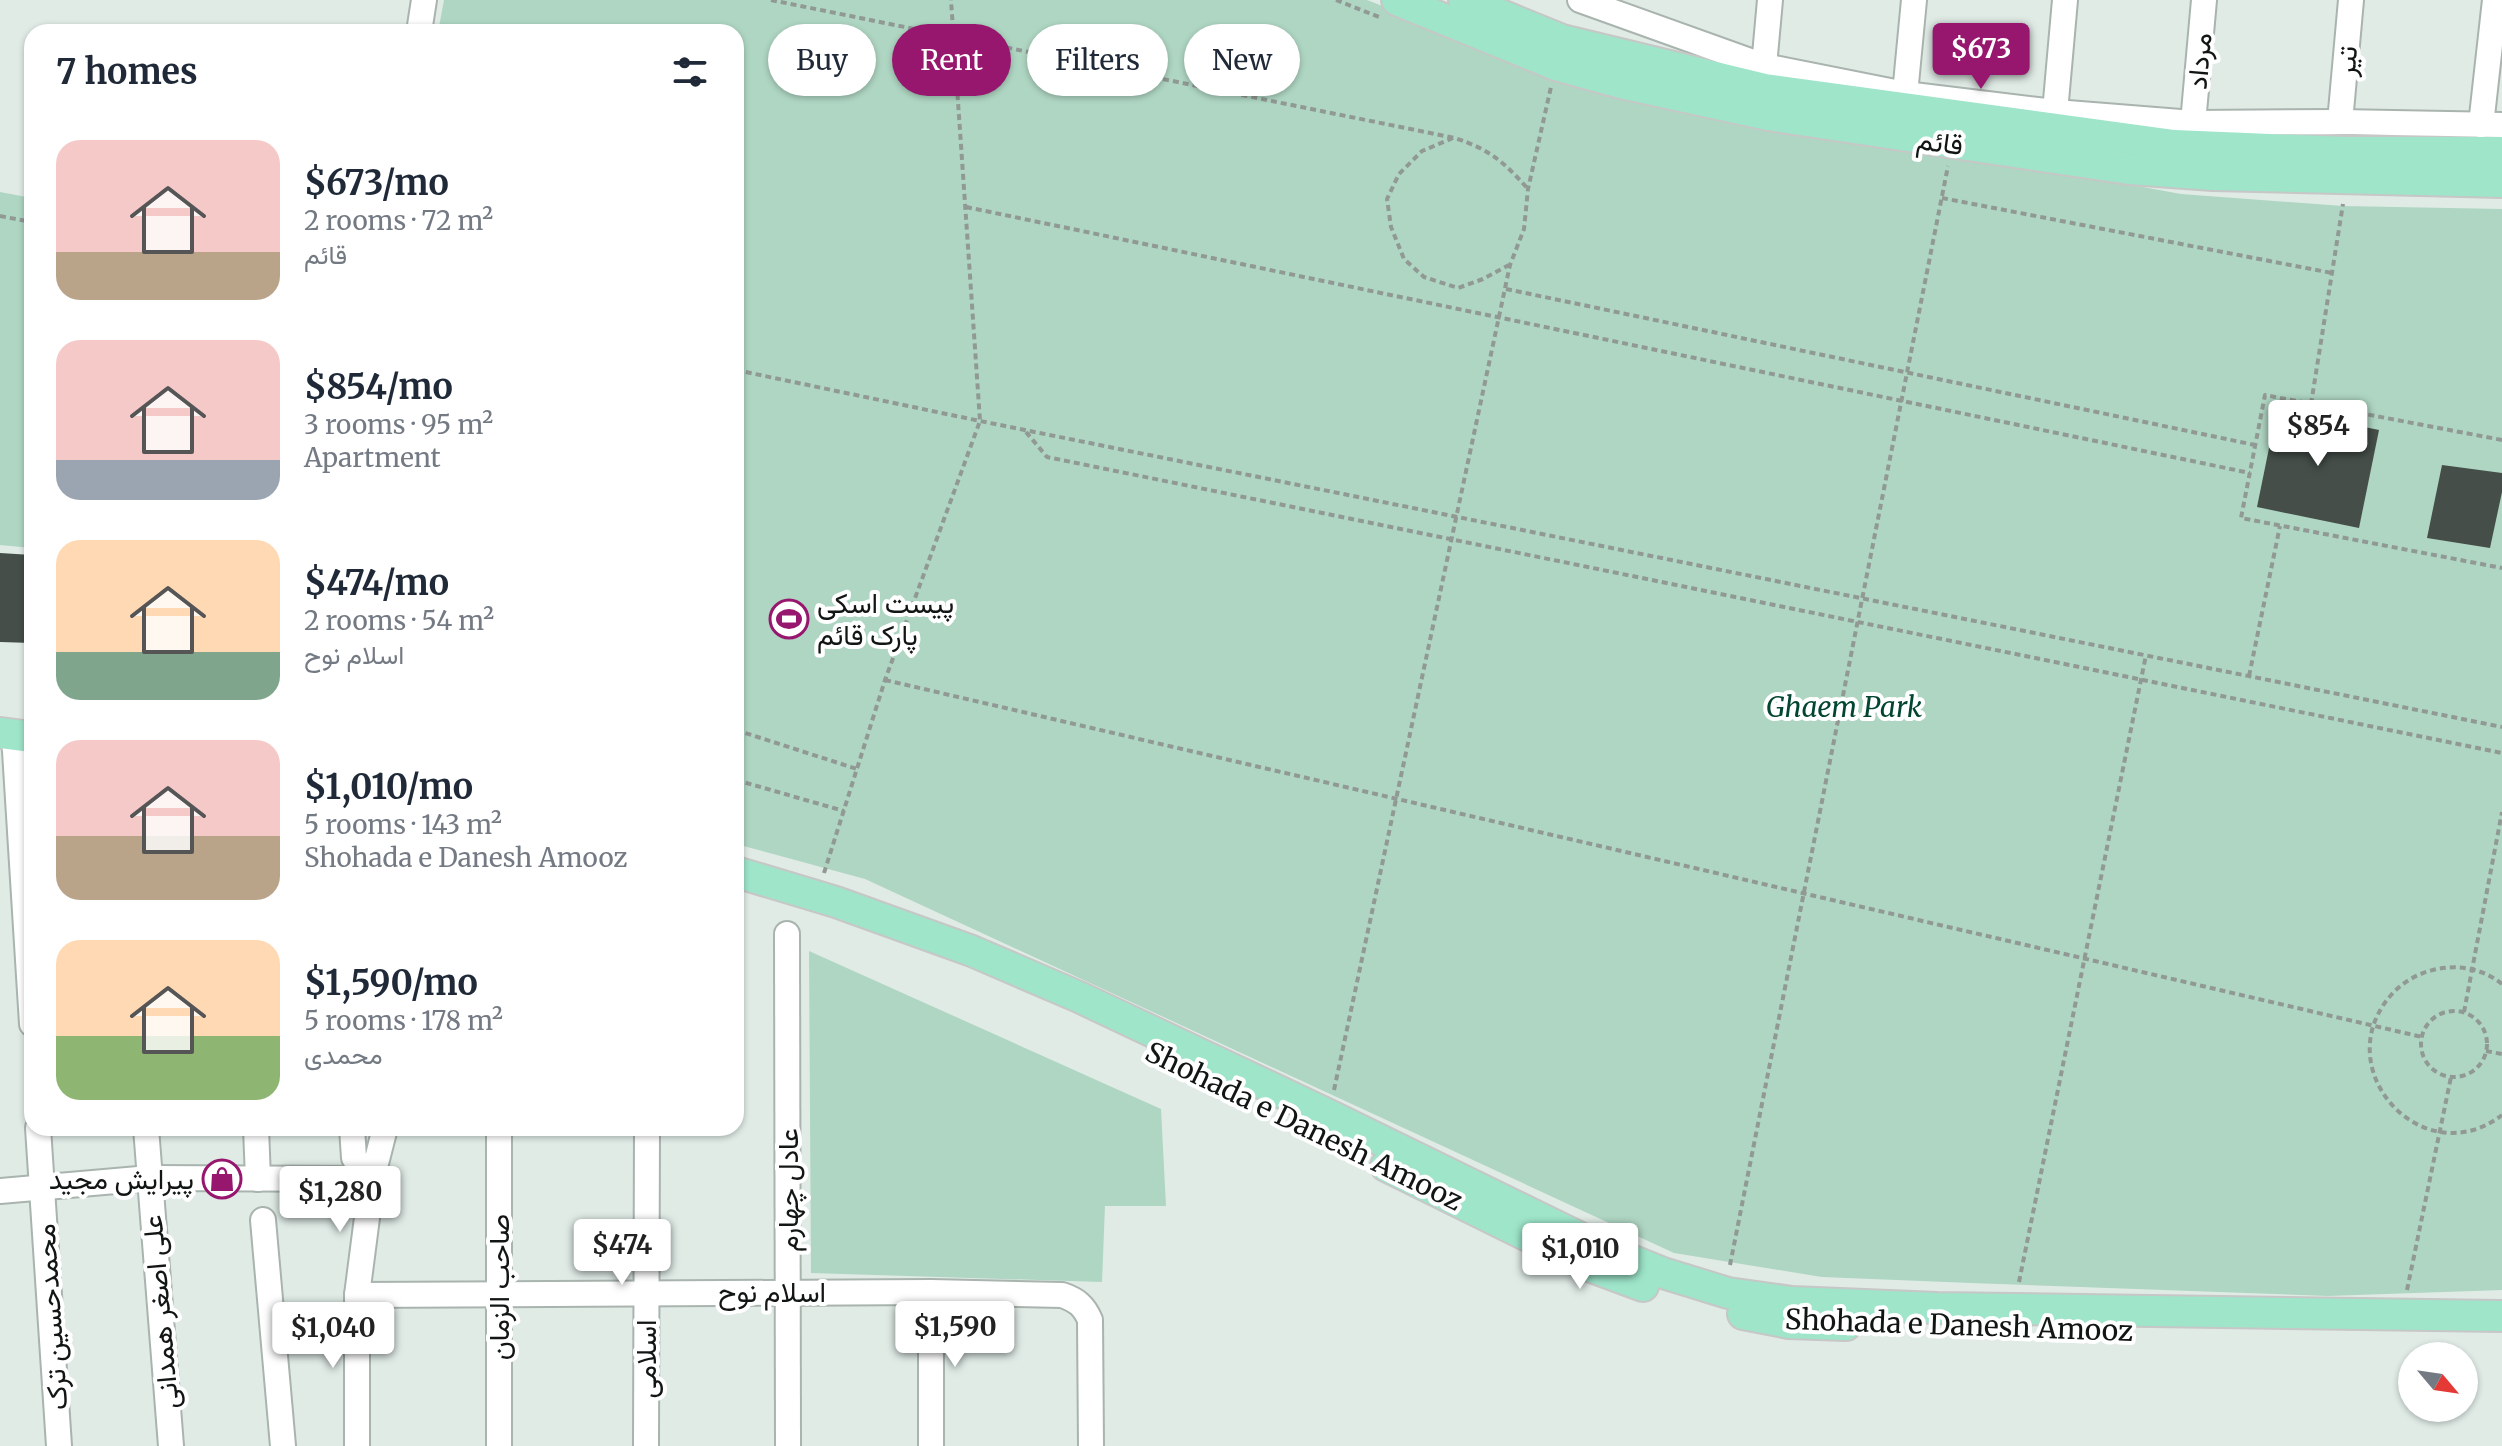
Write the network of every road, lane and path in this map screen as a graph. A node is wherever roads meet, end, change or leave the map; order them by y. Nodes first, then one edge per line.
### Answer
1 (424, 0) edge
2 (771, 0) edge
3 (951, 0) edge
4 (1397, 0) edge
5 (1464, 0) edge
6 (1580, 0) edge
7 (1770, 0) edge
8 (1914, 0) edge
9 (2065, 0) edge
10 (2204, 0) edge
11 (2351, 0) edge
12 (2495, 0) edge
13 (1624, 8) edge
14 (420, 24) edge
15 (892, 24) edge
16 (953, 24) edge
17 (1011, 48) edge
18 (1556, 65) junction
19 (1764, 66) junction
20 (1905, 94) junction
21 (958, 96) edge
22 (2055, 112) junction
23 (2340, 122) junction
24 (2193, 123) junction
25 (2492, 125) edge
26 (1455, 138) junction
27 (1953, 144) junction
28 (2502, 152) edge
29 (2348, 178) junction
30 (2502, 182) edge
31 (1528, 189) junction
32 (1942, 198) junction
33 (966, 207) junction
34 (0, 216) edge
35 (24, 220) edge
36 (1510, 265) junction
37 (2332, 273) junction
38 (1505, 289) junction
39 (1499, 318) junction
40 (744, 372) edge
41 (1908, 374) junction
42 (1903, 402) junction
43 (2311, 404) junction
44 (980, 421) junction
45 (1025, 430) junction
46 (2502, 440) edge
47 (2255, 445) junction
48 (2250, 473) junction
49 (1456, 517) junction
50 (2280, 525) junction
51 (1452, 540) junction
52 (2502, 568) edge
53 (1862, 598) junction
54 (1857, 622) junction
55 (2146, 655) junction
56 (2249, 676) junction
57 (885, 680) junction
58 (2141, 680) junction
59 (16, 726) edge
60 (2502, 727) edge
61 (744, 733) edge
62 (2502, 753) edge
63 (857, 769) junction
64 (744, 782) edge
65 (1397, 799) junction
66 (844, 811) junction
67 (2502, 812) edge
68 (744, 874) edge
69 (24, 875) edge
70 (823, 875) dead end
71 (1802, 893) junction
72 (744, 895) edge
73 (787, 934) dead end
74 (2084, 959) junction
75 (2472, 968) junction
76 (2502, 984) edge
77 (2464, 1012) junction
78 (2373, 1026) junction
79 (2422, 1037) junction
80 (2486, 1051) junction
81 (2502, 1054) edge
82 (2451, 1077) junction
83 (1334, 1093) dead end
84 (2502, 1115) edge
85 (2440, 1132) junction
86 (39, 1136) edge
87 (147, 1136) edge
88 (256, 1136) edge
89 (353, 1136) edge
90 (383, 1136) edge
91 (499, 1136) edge
92 (647, 1136) edge
93 (150, 1178) junction
94 (258, 1179) junction
95 (372, 1179) junction
96 (42, 1187) junction
97 (0, 1191) edge
98 (263, 1220) dead end
99 (1730, 1265) dead end
100 (2019, 1282) dead end
101 (789, 1292) junction
102 (931, 1292) junction
103 (500, 1293) junction
104 (646, 1293) junction
105 (2406, 1293) dead end
106 (357, 1295) junction
107 (2502, 1316) edge
108 (2502, 1336) edge
109 (59, 1446) edge
110 (171, 1446) edge
111 (283, 1446) edge
112 (357, 1446) edge
113 (499, 1446) edge
114 (646, 1446) edge
115 (788, 1446) edge
116 (931, 1446) edge
117 (1091, 1446) edge

1 - 14 street
2 - 15 path
3 - 16 path
4 - 18 main road, قائم
5 - 28 main road, قائم
6 - 13 street
7 - 19 street
8 - 20 street
9 - 22 street
10 - 24 street, مرداد
11 - 23 street, تیر
12 - 25 street
13 - 19 street
17 - 26 path
18 - 27 main road, قائم
18 - 31 path
19 - 20 street
20 - 22 street
21 - 33 path
22 - 24 street
23 - 24 street
23 - 25 street
26 - 31 path
26 - 36 path
27 - 29 main road, قائم
27 - 32 path
29 - 30 main road, قائم
29 - 37 path
31 - 36 path
32 - 37 path
32 - 41 path
33 - 39 path
33 - 44 path
34 - 35 path
36 - 38 path
37 - 43 path
38 - 39 path
38 - 41 path
39 - 42 path
39 - 49 path
40 - 44 path
41 - 42 path
41 - 47 path
42 - 48 path
42 - 53 path
43 - 46 path
43 - 47 path
44 - 45 path
44 - 57 path
45 - 49 path
45 - 51 path
47 - 48 path
48 - 50 path
49 - 51 path
49 - 53 path
50 - 52 path
50 - 56 path
51 - 54 path
51 - 65 path
53 - 54 path
53 - 55 path
54 - 58 path
54 - 71 path
55 - 56 path
55 - 58 path
56 - 60 path
57 - 63 path
57 - 65 path
58 - 62 path
58 - 74 path
59 - 69 street
61 - 63 path
63 - 66 path
64 - 66 path
65 - 71 path
65 - 83 path
66 - 70 path
67 - 75 path
68 - 107 main road
71 - 74 path
71 - 99 path
72 - 108 main road, Shohada e Danesh Amooz
73 - 101 street, عادل چهارم
74 - 78 path
74 - 100 path
75 - 76 path
75 - 77 path
75 - 78 path
77 - 79 path
77 - 80 path
78 - 79 path
78 - 85 path
79 - 82 path
80 - 81 path
80 - 82 path
82 - 85 path
84 - 85 path
85 - 105 path
86 - 96 street, محمدحسین ترک
87 - 93 street, علی اصغر همدانی
88 - 94 street
89 - 95 street
90 - 95 street
91 - 103 street, صاحب الزمان
92 - 104 street, اسلامی
93 - 94 street
93 - 96 street
93 - 110 street, علی اصغر همدانی
94 - 95 street
95 - 106 street
96 - 97 street
96 - 109 street, محمدحسین ترک
98 - 111 street
101 - 102 street, اسلام نوح
101 - 104 street, اسلام نوح
101 - 115 street, عادل چهارم
102 - 116 street
102 - 117 street, اسلام نوح
103 - 104 street, اسلام نوح
103 - 106 street, اسلام نوح
103 - 113 street, صاحب الزمان
104 - 114 street, اسلامی
106 - 112 street

